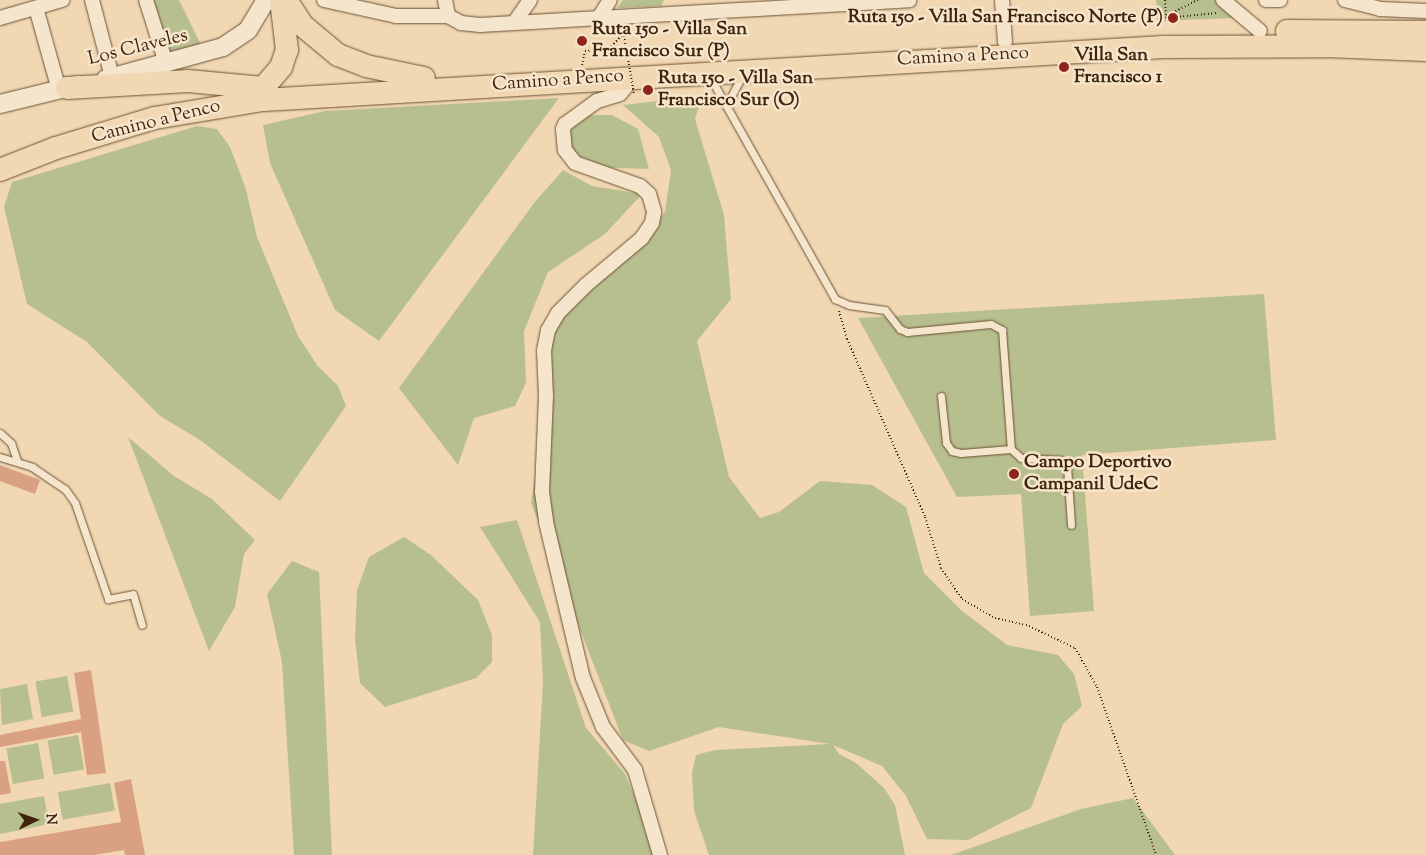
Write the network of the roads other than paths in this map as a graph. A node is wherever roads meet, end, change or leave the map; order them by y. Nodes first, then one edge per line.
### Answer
1 (62, 0) edge
2 (92, 0) edge
3 (146, 0) edge
4 (266, 0) edge
5 (281, 0) edge
6 (286, 0) edge
7 (324, 0) edge
8 (446, 0) edge
9 (530, 0) edge
10 (610, 0) edge
11 (909, 0) edge
12 (1002, 0) edge
13 (1266, 0) edge
14 (1280, 0) edge
15 (1345, 0) edge
16 (1228, 4) edge
17 (368, 5) edge
18 (36, 8) junction
19 (1426, 11) edge
20 (448, 16) junction
21 (0, 18) edge
22 (598, 18) junction
23 (514, 23) junction
24 (1260, 31) junction
25 (1426, 32) edge
26 (1005, 42) junction
27 (1426, 50) edge
28 (166, 63) junction
29 (745, 70) junction
30 (707, 72) junction
31 (112, 77) junction
32 (424, 78) junction
33 (635, 85) junction
34 (263, 88) junction
35 (63, 89) junction
36 (0, 104) edge
37 (726, 106) junction
38 (0, 156) edge
39 (0, 170) edge
40 (941, 396) dead end
41 (0, 433) edge
42 (1011, 449) junction
43 (0, 457) edge
44 (17, 460) junction
45 (1071, 524) dead end
46 (142, 625) dead end
47 (660, 855) edge

1 - 18 street
2 - 31 street
3 - 28 street
4 - 28 street, Los Claveles
5 - 34 highway
6 - 32 highway
7 - 17 street
8 - 20 street
9 - 23 street
10 - 22 street
11 - 22 street
12 - 26 street
13 - 14 street
15 - 19 street
16 - 24 street
17 - 20 street
18 - 21 street
18 - 35 street
20 - 23 street
22 - 23 street
24 - 25 highway, Camino a Penco
24 - 26 highway, Camino a Penco
26 - 32 highway, Camino a Penco
27 - 29 highway, Camino a Penco
28 - 31 street, Los Claveles
29 - 30 highway, Camino a Penco
29 - 37 lane
30 - 33 highway, Camino a Penco
30 - 37 lane
31 - 35 street, Los Claveles
32 - 34 highway, Camino a Penco
33 - 39 highway, Camino a Penco
33 - 47 street
34 - 35 highway
34 - 38 highway, Camino a Penco
35 - 36 street, Los Claveles
37 - 42 lane
40 - 42 lane
41 - 44 lane
42 - 45 lane
43 - 44 lane
44 - 46 lane

